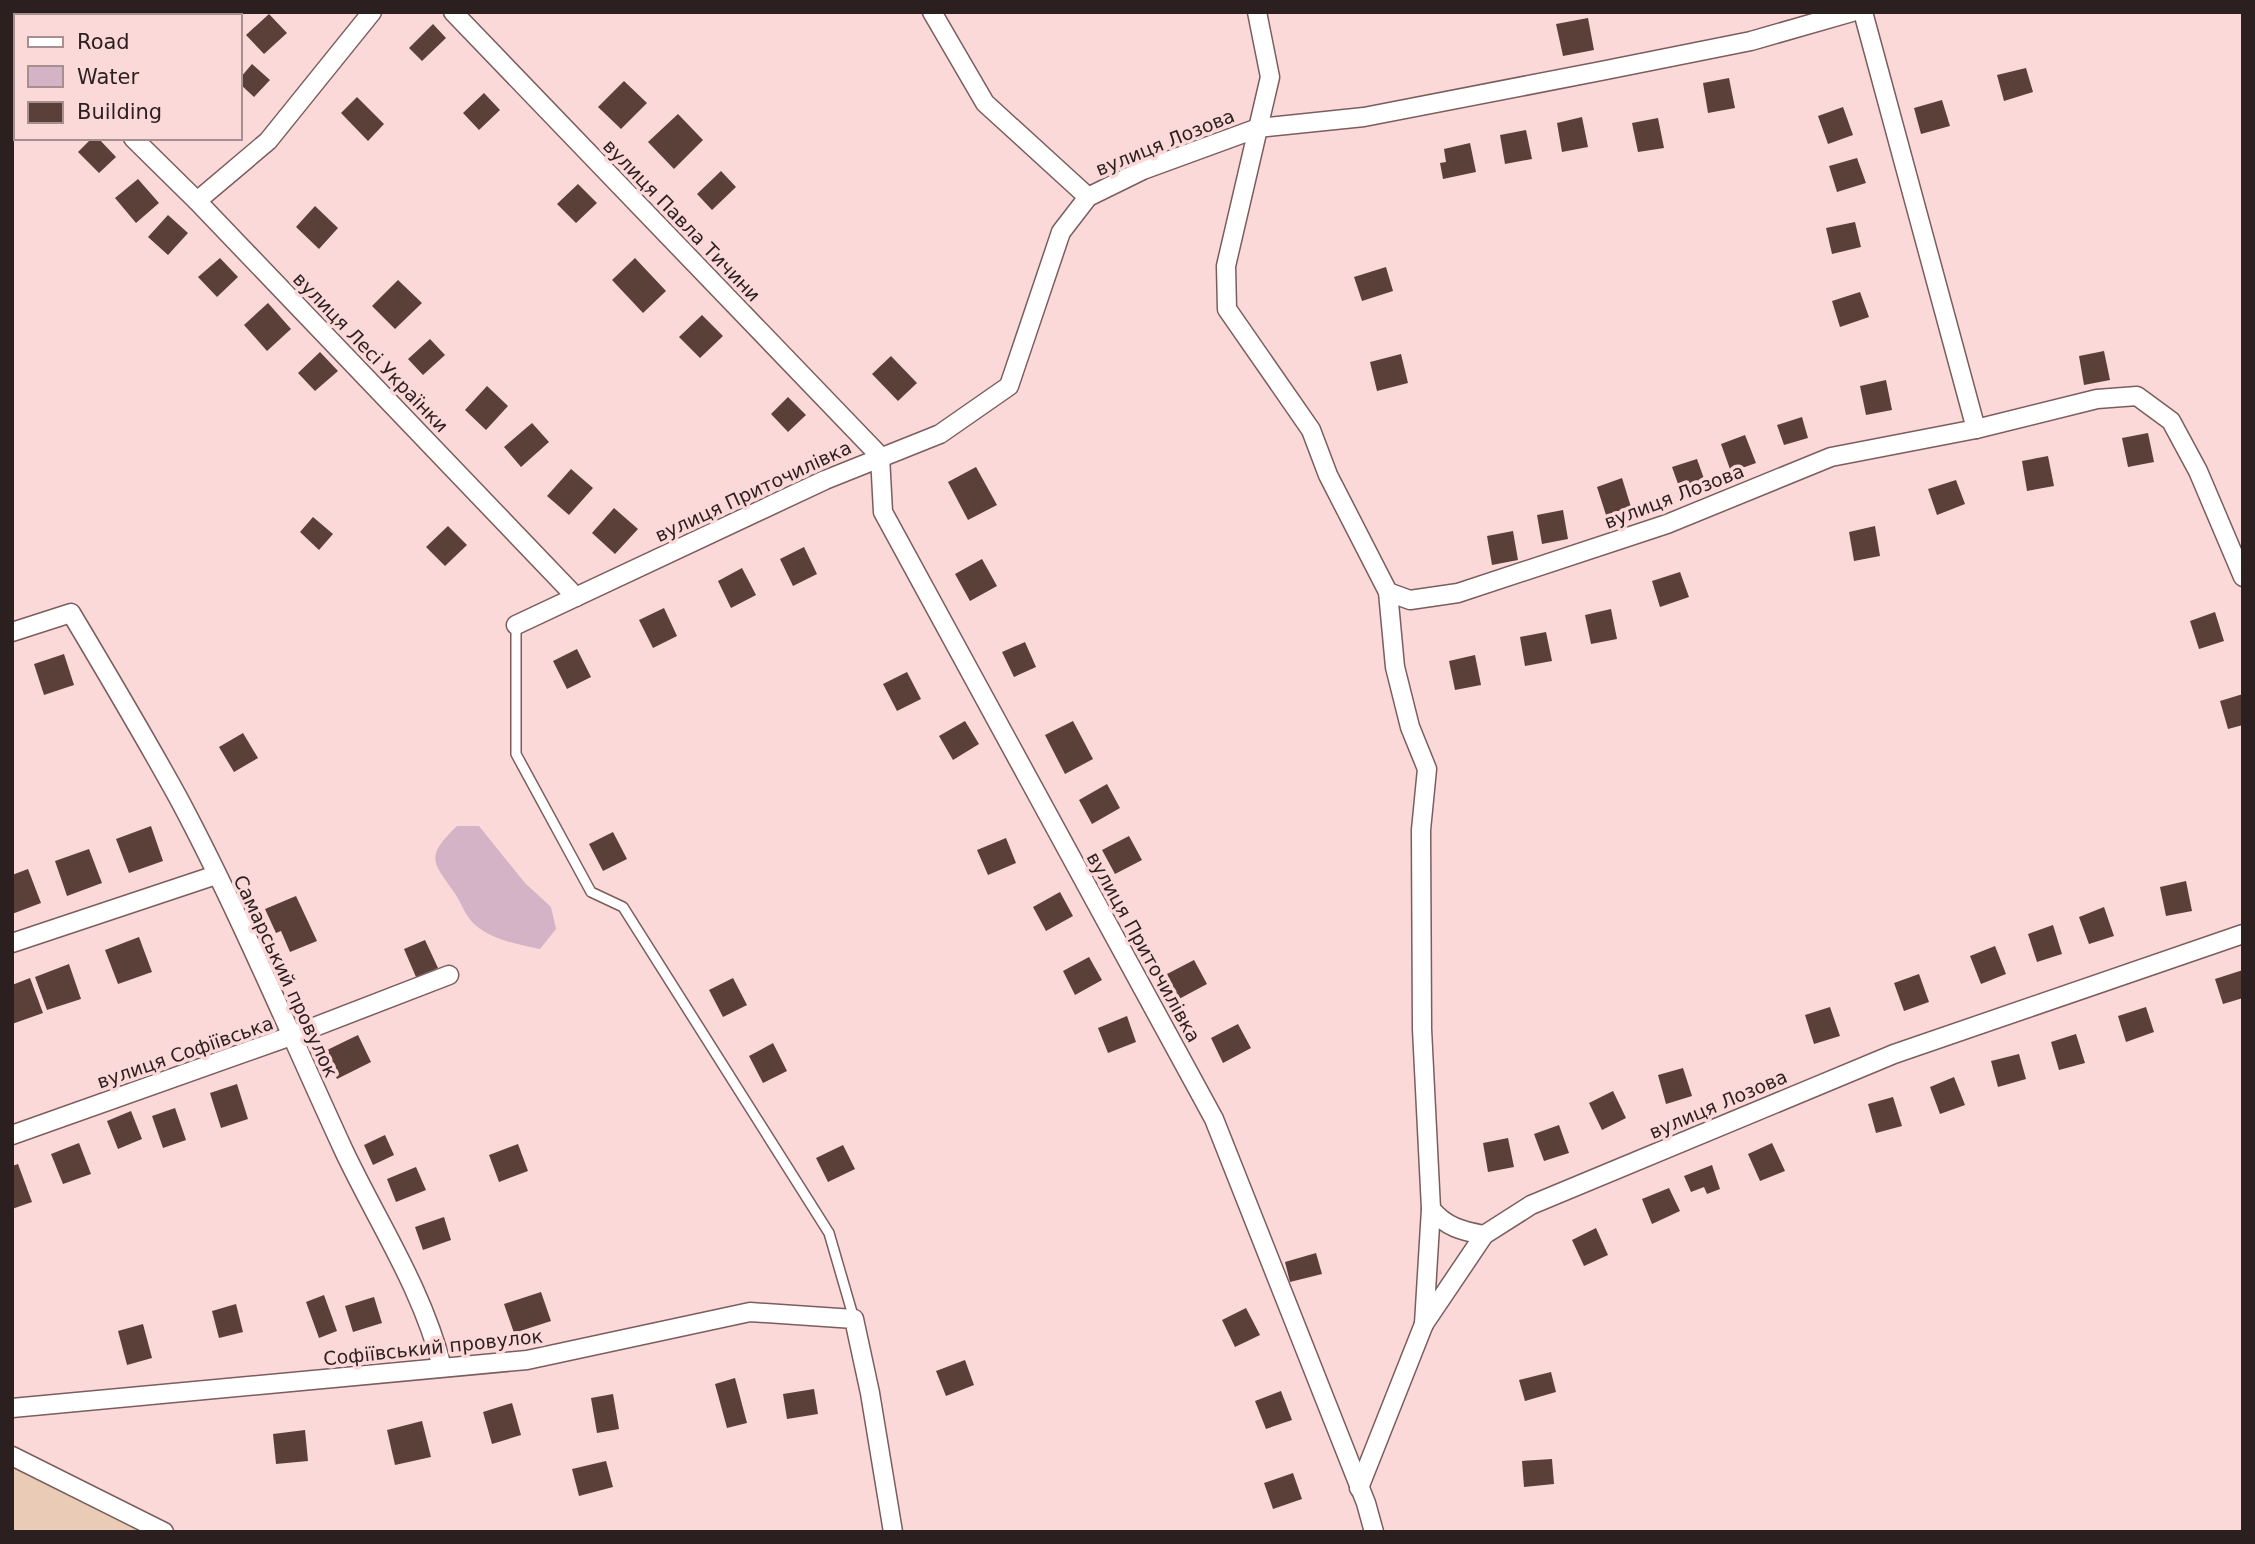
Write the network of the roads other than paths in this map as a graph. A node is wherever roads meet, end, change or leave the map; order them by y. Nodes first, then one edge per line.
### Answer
1 (372, 12) edge
2 (453, 12) edge
3 (932, 12) edge
4 (1257, 12) edge
5 (1852, 12) edge
6 (1863, 12) edge
7 (1258, 128) junction
8 (135, 140) edge
9 (1088, 197) junction
10 (197, 201) junction
11 (1976, 429) junction
12 (880, 456) junction
13 (2243, 577) edge
14 (1388, 592) junction
15 (576, 597) junction
16 (516, 625) joint
17 (12, 632) edge
18 (216, 875) junction
19 (2243, 933) edge
20 (12, 943) edge
21 (449, 975) dead end
22 (291, 1036) junction
23 (12, 1135) edge
24 (1431, 1209) junction
25 (1484, 1235) junction
26 (854, 1319) junction
27 (1424, 1324) junction
28 (442, 1367) junction
29 (12, 1408) edge
30 (12, 1455) edge
31 (1359, 1488) junction
32 (164, 1532) edge
33 (893, 1532) edge
34 (1374, 1532) edge

1 - 10 street
2 - 12 street, вулиця Павла Тичини
3 - 9 street
4 - 7 street, вулиця Лозова
5 - 7 street, вулиця Лозова
6 - 11 street
7 - 9 street, вулиця Лозова
7 - 14 street
8 - 10 street, вулиця Лесі Українки
9 - 12 street
10 - 15 street, вулиця Лесі Українки
11 - 13 street, вулиця Лозова
11 - 14 street, вулиця Лозова
12 - 15 street, вулиця Приточилівка
12 - 31 street, вулиця Приточилівка
14 - 24 street
15 - 16 street, вулиця Приточилівка
16 - 26 lane, вулиця Приточилівка
17 - 18 street, Самарський провулок
18 - 20 street
18 - 22 street, Самарський провулок
19 - 25 street, вулиця Лозова
21 - 22 street, вулиця Софіївська
22 - 23 street, вулиця Софіївська
22 - 28 street, Самарський провулок
24 - 25 street
24 - 27 street
25 - 27 street, вулиця Лозова
26 - 28 street, Софіївський провулок
26 - 33 street
27 - 31 street, вулиця Лозова
28 - 29 street, Софіївський провулок
30 - 32 street
31 - 34 street, вулиця Приточилівка

